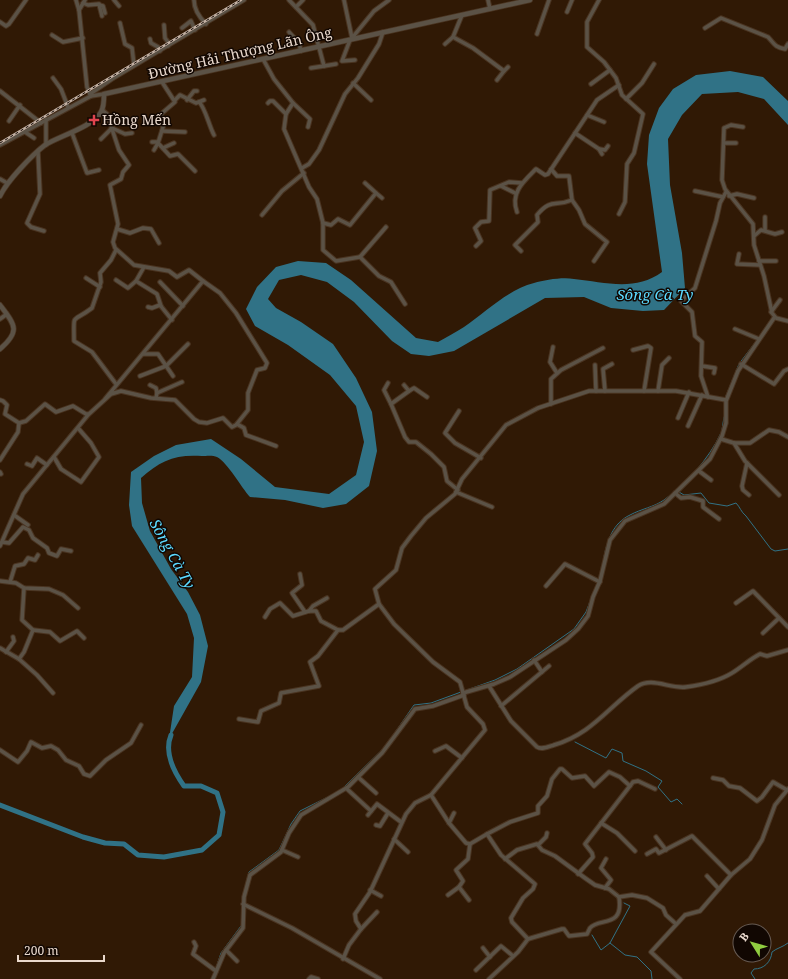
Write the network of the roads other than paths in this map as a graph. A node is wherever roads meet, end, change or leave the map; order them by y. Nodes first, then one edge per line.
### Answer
1 (26, 0) edge
2 (76, 0) edge
3 (114, 0) edge
4 (194, 0) edge
5 (234, 0) edge
6 (244, 0) edge
7 (289, 0) edge
8 (303, 0) edge
9 (344, 0) edge
10 (389, 0) edge
11 (488, 0) edge
12 (530, 0) edge
13 (549, 0) edge
14 (572, 0) edge
15 (599, 0) edge
16 (84, 1) edge
17 (522, 1) edge
18 (236, 5) junction
19 (119, 6) dead end
20 (296, 7) junction
21 (490, 8) junction
22 (79, 10) junction
23 (219, 10) dead end
24 (226, 11) junction
25 (567, 12) dead end
26 (103, 14) dead end
27 (462, 15) junction
28 (0, 22) edge
29 (120, 23) dead end
30 (206, 24) junction
31 (164, 25) dead end
32 (182, 28) dead end
33 (705, 28) dead end
34 (195, 30) junction
35 (289, 32) dead end
36 (382, 32) junction
37 (537, 34) dead end
38 (52, 35) dead end
39 (453, 37) junction
40 (83, 38) junction
41 (150, 39) dead end
42 (351, 39) junction
43 (445, 44) dead end
44 (788, 44) edge
45 (168, 46) junction
46 (320, 47) junction
47 (301, 50) junction
48 (160, 51) junction
49 (263, 59) junction
50 (355, 60) dead end
51 (336, 64) dead end
52 (654, 64) dead end
53 (134, 66) junction
54 (324, 66) junction
55 (508, 67) dead end
56 (310, 68) dead end
57 (610, 70) junction
58 (504, 71) junction
59 (53, 78) dead end
60 (497, 80) dead end
61 (162, 82) junction
62 (353, 83) junction
63 (591, 84) dead end
64 (619, 85) junction
65 (0, 91) edge
66 (197, 91) dead end
67 (104, 94) junction
68 (90, 95) junction
69 (626, 99) junction
70 (175, 100) junction
71 (188, 100) junction
72 (204, 100) dead end
73 (370, 100) dead end
74 (199, 102) junction
75 (268, 103) dead end
76 (293, 103) junction
77 (20, 105) junction
78 (68, 107) junction
79 (102, 110) junction
80 (286, 114) junction
81 (587, 115) junction
82 (46, 120) junction
83 (9, 121) dead end
84 (604, 122) dead end
85 (41, 123) junction
86 (308, 127) dead end
87 (743, 127) dead end
88 (112, 128) junction
89 (162, 131) junction
90 (25, 132) junction
91 (132, 132) dead end
92 (184, 132) dead end
93 (72, 133) junction
94 (575, 133) junction
95 (214, 135) dead end
96 (34, 138) dead end
97 (101, 139) dead end
98 (152, 142) dead end
99 (158, 143) junction
100 (174, 143) dead end
101 (724, 143) junction
102 (736, 143) dead end
103 (0, 145) edge
104 (46, 145) junction
105 (608, 146) dead end
106 (163, 148) junction
107 (599, 148) junction
108 (154, 150) dead end
109 (38, 152) junction
110 (602, 154) dead end
111 (302, 168) junction
112 (551, 169) junction
113 (99, 170) dead end
114 (195, 171) dead end
115 (304, 173) junction
116 (0, 179) edge
117 (7, 183) junction
118 (365, 183) dead end
119 (522, 183) junction
120 (501, 186) junction
121 (695, 192) dead end
122 (726, 192) junction
123 (376, 193) junction
124 (516, 193) junction
125 (0, 196) edge
126 (729, 196) junction
127 (723, 197) junction
128 (382, 198) dead end
129 (754, 198) dead end
130 (572, 200) junction
131 (517, 212) dead end
132 (619, 214) dead end
133 (262, 215) dead end
134 (765, 217) dead end
135 (323, 224) junction
136 (386, 227) dead end
137 (117, 229) junction
138 (765, 230) junction
139 (44, 231) dead end
140 (782, 232) dead end
141 (754, 236) junction
142 (159, 243) dead end
143 (476, 246) dead end
144 (116, 250) junction
145 (521, 251) dead end
146 (739, 254) dead end
147 (360, 257) junction
148 (594, 261) dead end
149 (776, 261) dead end
150 (759, 263) junction
151 (144, 267) junction
152 (86, 278) dead end
153 (116, 280) dead end
154 (136, 281) junction
155 (203, 281) junction
156 (160, 282) dead end
157 (100, 287) junction
158 (780, 300) dead end
159 (405, 304) dead end
160 (0, 305) edge
161 (161, 306) junction
162 (183, 306) junction
163 (148, 307) dead end
164 (771, 312) junction
165 (7, 314) junction
166 (774, 318) junction
167 (0, 319) edge
168 (172, 320) junction
169 (788, 321) edge
170 (736, 329) dead end
171 (759, 339) junction
172 (188, 344) dead end
173 (150, 345) junction
174 (553, 347) dead end
175 (602, 348) dead end
176 (0, 349) edge
177 (632, 350) dead end
178 (143, 354) junction
179 (151, 354) junction
180 (669, 358) dead end
181 (612, 364) dead end
182 (741, 364) junction
183 (595, 365) dead end
184 (166, 366) junction
185 (702, 366) junction
186 (788, 369) edge
187 (557, 373) junction
188 (714, 373) dead end
189 (140, 376) dead end
190 (172, 376) dead end
191 (182, 382) dead end
192 (388, 383) dead end
193 (116, 384) junction
194 (150, 385) dead end
195 (404, 385) dead end
196 (409, 391) junction
197 (596, 391) junction
198 (605, 391) junction
199 (644, 391) junction
200 (658, 391) junction
201 (688, 392) junction
202 (157, 393) junction
203 (702, 395) junction
204 (708, 396) junction
205 (428, 397) dead end
206 (156, 398) junction
207 (104, 399) junction
208 (0, 400) edge
209 (724, 400) junction
210 (391, 404) junction
211 (551, 404) junction
212 (459, 411) dead end
213 (88, 415) junction
214 (678, 418) dead end
215 (19, 423) junction
216 (237, 424) junction
217 (688, 426) dead end
218 (78, 428) junction
219 (788, 437) edge
220 (721, 439) junction
221 (734, 443) junction
222 (276, 446) dead end
223 (54, 457) junction
224 (481, 458) junction
225 (0, 460) edge
226 (747, 463) junction
227 (27, 464) dead end
228 (47, 465) junction
229 (699, 471) junction
230 (711, 480) dead end
231 (457, 491) junction
232 (675, 493) junction
233 (748, 495) dead end
234 (779, 495) dead end
235 (492, 507) dead end
236 (14, 515) junction
237 (719, 519) dead end
238 (28, 525) dead end
239 (2, 542) junction
240 (0, 546) edge
241 (71, 552) dead end
242 (38, 555) dead end
243 (300, 574) dead end
244 (0, 581) edge
245 (10, 582) junction
246 (598, 582) junction
247 (546, 586) dead end
248 (24, 588) junction
249 (327, 598) dead end
250 (736, 603) dead end
251 (379, 604) junction
252 (78, 608) dead end
253 (307, 612) junction
254 (265, 617) dead end
255 (779, 618) junction
256 (788, 628) edge
257 (33, 630) junction
258 (338, 630) junction
259 (763, 634) dead end
260 (13, 637) dead end
261 (84, 638) dead end
262 (0, 648) edge
263 (788, 650) edge
264 (6, 652) junction
265 (19, 659) junction
266 (534, 660) junction
267 (548, 666) dead end
268 (542, 672) junction
269 (488, 686) junction
270 (52, 693) dead end
271 (464, 694) junction
272 (501, 706) junction
273 (239, 719) dead end
274 (140, 725) dead end
275 (0, 750) edge
276 (435, 751) dead end
277 (462, 758) junction
278 (358, 777) junction
279 (712, 778) dead end
280 (630, 786) junction
281 (347, 789) junction
282 (655, 789) dead end
283 (788, 789) edge
284 (376, 794) dead end
285 (431, 795) junction
286 (371, 811) junction
287 (388, 813) junction
288 (454, 813) dead end
289 (368, 815) dead end
290 (401, 822) junction
291 (449, 822) junction
292 (601, 823) junction
293 (376, 825) dead end
294 (547, 833) dead end
295 (487, 834) junction
296 (656, 837) dead end
297 (394, 839) junction
298 (470, 844) junction
299 (538, 845) junction
300 (282, 850) junction
301 (666, 850) junction
302 (635, 851) dead end
303 (408, 852) dead end
304 (646, 854) dead end
305 (298, 857) dead end
306 (504, 859) junction
307 (606, 859) dead end
308 (578, 874) junction
309 (731, 875) junction
310 (706, 876) dead end
311 (459, 887) junction
312 (605, 888) junction
313 (719, 889) junction
314 (370, 890) junction
315 (448, 895) dead end
316 (381, 896) dead end
317 (619, 897) junction
318 (469, 900) dead end
319 (243, 904) junction
320 (376, 912) dead end
321 (676, 924) junction
322 (361, 929) junction
323 (528, 939) junction
324 (194, 942) dead end
325 (483, 948) dead end
326 (226, 950) junction
327 (490, 956) junction
328 (513, 956) junction
329 (343, 959) junction
330 (237, 961) dead end
331 (215, 970) junction
332 (476, 970) dead end
333 (214, 979) edge
334 (310, 979) edge
335 (318, 979) edge
336 (380, 979) edge
337 (489, 979) edge
338 (680, 979) edge

1 - 28 street
2 - 22 street
3 - 19 street
4 - 30 street
5 - 18 street
6 - 18 street
7 - 20 street
8 - 20 street
9 - 42 street
10 - 42 street
11 - 21 street
12 - 17 street, Đường Hải Thượng Lãn Ông
13 - 37 street
14 - 25 street
15 - 57 street
16 - 22 street
16 - 26 street
17 - 21 street, Đường Hải Thượng Lãn Ông
18 - 24 street
20 - 46 street
21 - 27 street, Đường Hải Thượng Lãn Ông
22 - 40 street
23 - 24 street
24 - 30 street
27 - 36 street, Đường Hải Thượng Lãn Ông
27 - 39 street
29 - 53 street
30 - 34 street
31 - 45 street
32 - 34 street
33 - 44 street
34 - 45 street
35 - 47 street
36 - 42 street, Đường Hải Thượng Lãn Ông
36 - 62 street
38 - 40 street
39 - 43 street
39 - 58 street
40 - 68 street
41 - 48 street
42 - 46 street, Đường Hải Thượng Lãn Ông
42 - 50 street
45 - 48 street
46 - 47 street, Đường Hải Thượng Lãn Ông
46 - 54 street
47 - 49 street, Đường Hải Thượng Lãn Ông
48 - 53 street
49 - 61 street, Đường Hải Thượng Lãn Ông
49 - 76 street
51 - 54 street
52 - 69 street
53 - 68 street
54 - 56 street
55 - 58 street
57 - 63 street
57 - 64 street
58 - 60 street
59 - 78 street
61 - 67 street, Đường Hải Thượng Lãn Ông
61 - 70 street
62 - 73 street
62 - 111 street
64 - 69 street
64 - 81 street
65 - 77 street
66 - 71 street
67 - 68 street
67 - 79 street
68 - 78 street
69 - 132 street
70 - 71 street
70 - 89 street
71 - 74 street
72 - 74 street
74 - 95 street
75 - 80 street
76 - 80 street
76 - 86 street
77 - 83 street
77 - 85 street
78 - 82 street
79 - 88 street
79 - 93 street
80 - 111 street
81 - 84 street
81 - 94 street
82 - 85 street
82 - 104 street
85 - 90 street
87 - 101 street
88 - 91 street
88 - 97 street
88 - 137 street
89 - 92 street
89 - 99 street
90 - 96 street
90 - 103 street
93 - 104 street
93 - 113 street
94 - 107 street
94 - 112 street
98 - 99 street
99 - 106 street
99 - 108 street
100 - 106 street
101 - 102 street
101 - 122 street
104 - 109 street
105 - 107 street
106 - 114 street
107 - 110 street
109 - 117 street
109 - 139 street
111 - 115 street
112 - 119 street
112 - 130 street
115 - 133 street
115 - 135 street
116 - 117 street
117 - 125 street
118 - 123 street
119 - 120 street
119 - 124 street
120 - 124 street
120 - 143 street
121 - 127 street
122 - 126 street
122 - 127 street
123 - 128 street
123 - 135 street
124 - 131 street
126 - 129 street
126 - 141 street
127 - 185 street
130 - 145 street
130 - 148 street
134 - 138 street
135 - 147 street
136 - 147 street
137 - 142 street
137 - 144 street
138 - 140 street
138 - 141 street
141 - 150 street
144 - 151 street
144 - 157 street
146 - 150 street
147 - 159 street
149 - 150 street
150 - 164 street
151 - 154 street
151 - 155 street
152 - 157 street
153 - 154 street
154 - 161 street
155 - 162 street
155 - 216 street
156 - 162 street
157 - 193 street
158 - 164 street
160 - 165 street
161 - 163 street
161 - 168 street
162 - 168 street
164 - 166 street
165 - 167 street
165 - 176 street
166 - 169 street
166 - 171 street
168 - 173 street
170 - 171 street
171 - 182 street
172 - 184 street
173 - 178 street
173 - 179 street
174 - 187 street
175 - 187 street
177 - 199 street
178 - 179 street
178 - 193 street
179 - 184 street
180 - 200 street
181 - 198 street
182 - 186 street
182 - 209 street
183 - 197 street
184 - 189 street
184 - 190 street
185 - 188 street
185 - 204 street
187 - 211 street
191 - 202 street
192 - 210 street
193 - 207 street
194 - 202 street
195 - 196 street
196 - 205 street
196 - 210 street
197 - 198 street
197 - 211 street
198 - 199 street
199 - 200 street
200 - 201 street
201 - 203 street
201 - 214 street
202 - 206 street
203 - 204 street
203 - 217 street
204 - 209 street
206 - 207 street
206 - 216 street
207 - 213 street
208 - 215 street
209 - 220 street
210 - 231 street
211 - 224 street
212 - 224 street
213 - 215 street
213 - 218 street
215 - 225 street
216 - 222 street
218 - 223 street
218 - 223 street
219 - 221 street
220 - 221 street
220 - 229 street
221 - 226 street
223 - 228 street
224 - 231 street
226 - 233 street
226 - 234 street
227 - 228 street
228 - 236 street
229 - 230 street
229 - 232 street
231 - 235 street
231 - 251 street
232 - 237 street
232 - 246 street
236 - 238 street
236 - 239 street
239 - 240 street
239 - 241 street
242 - 245 street
243 - 253 street
244 - 245 street
245 - 248 street
246 - 247 street
246 - 266 street
248 - 252 street
248 - 257 street
249 - 253 street
250 - 255 street
251 - 258 street
251 - 271 street
253 - 254 street
253 - 258 street
255 - 256 street
255 - 259 street
257 - 261 street
257 - 265 street
258 - 273 street
260 - 264 street
262 - 264 street
263 - 272 street
264 - 265 street
265 - 270 street
266 - 268 street
266 - 269 street
267 - 268 street
268 - 272 street
269 - 271 street
269 - 272 street
271 - 277 street
271 - 278 street
274 - 275 street
276 - 277 street
277 - 285 street
278 - 281 street
278 - 284 street
279 - 283 street
280 - 282 street
280 - 292 street
280 - 295 street
281 - 286 street
281 - 300 street
283 - 309 street
285 - 290 street
285 - 291 street
286 - 287 street
286 - 289 street
287 - 290 street
287 - 293 street
288 - 291 street
290 - 297 street
291 - 298 street
292 - 302 street
292 - 308 street
294 - 299 street
295 - 298 street
295 - 306 street
296 - 301 street
297 - 303 street
297 - 314 street
298 - 311 street
299 - 306 street
299 - 308 street
300 - 305 street
300 - 319 street
301 - 304 street
301 - 309 street
306 - 323 street
307 - 312 street
308 - 312 street
309 - 313 street
310 - 313 street
311 - 315 street
311 - 318 street
312 - 317 street
313 - 321 street
314 - 316 street
314 - 322 street
317 - 321 street
317 - 323 street
319 - 326 street
319 - 329 street
320 - 322 street
321 - 338 street
322 - 329 street
323 - 328 street
324 - 331 street
325 - 327 street
326 - 330 street
326 - 331 street
327 - 328 street
327 - 332 street
328 - 337 street
329 - 336 street
331 - 333 street
334 - 335 street

